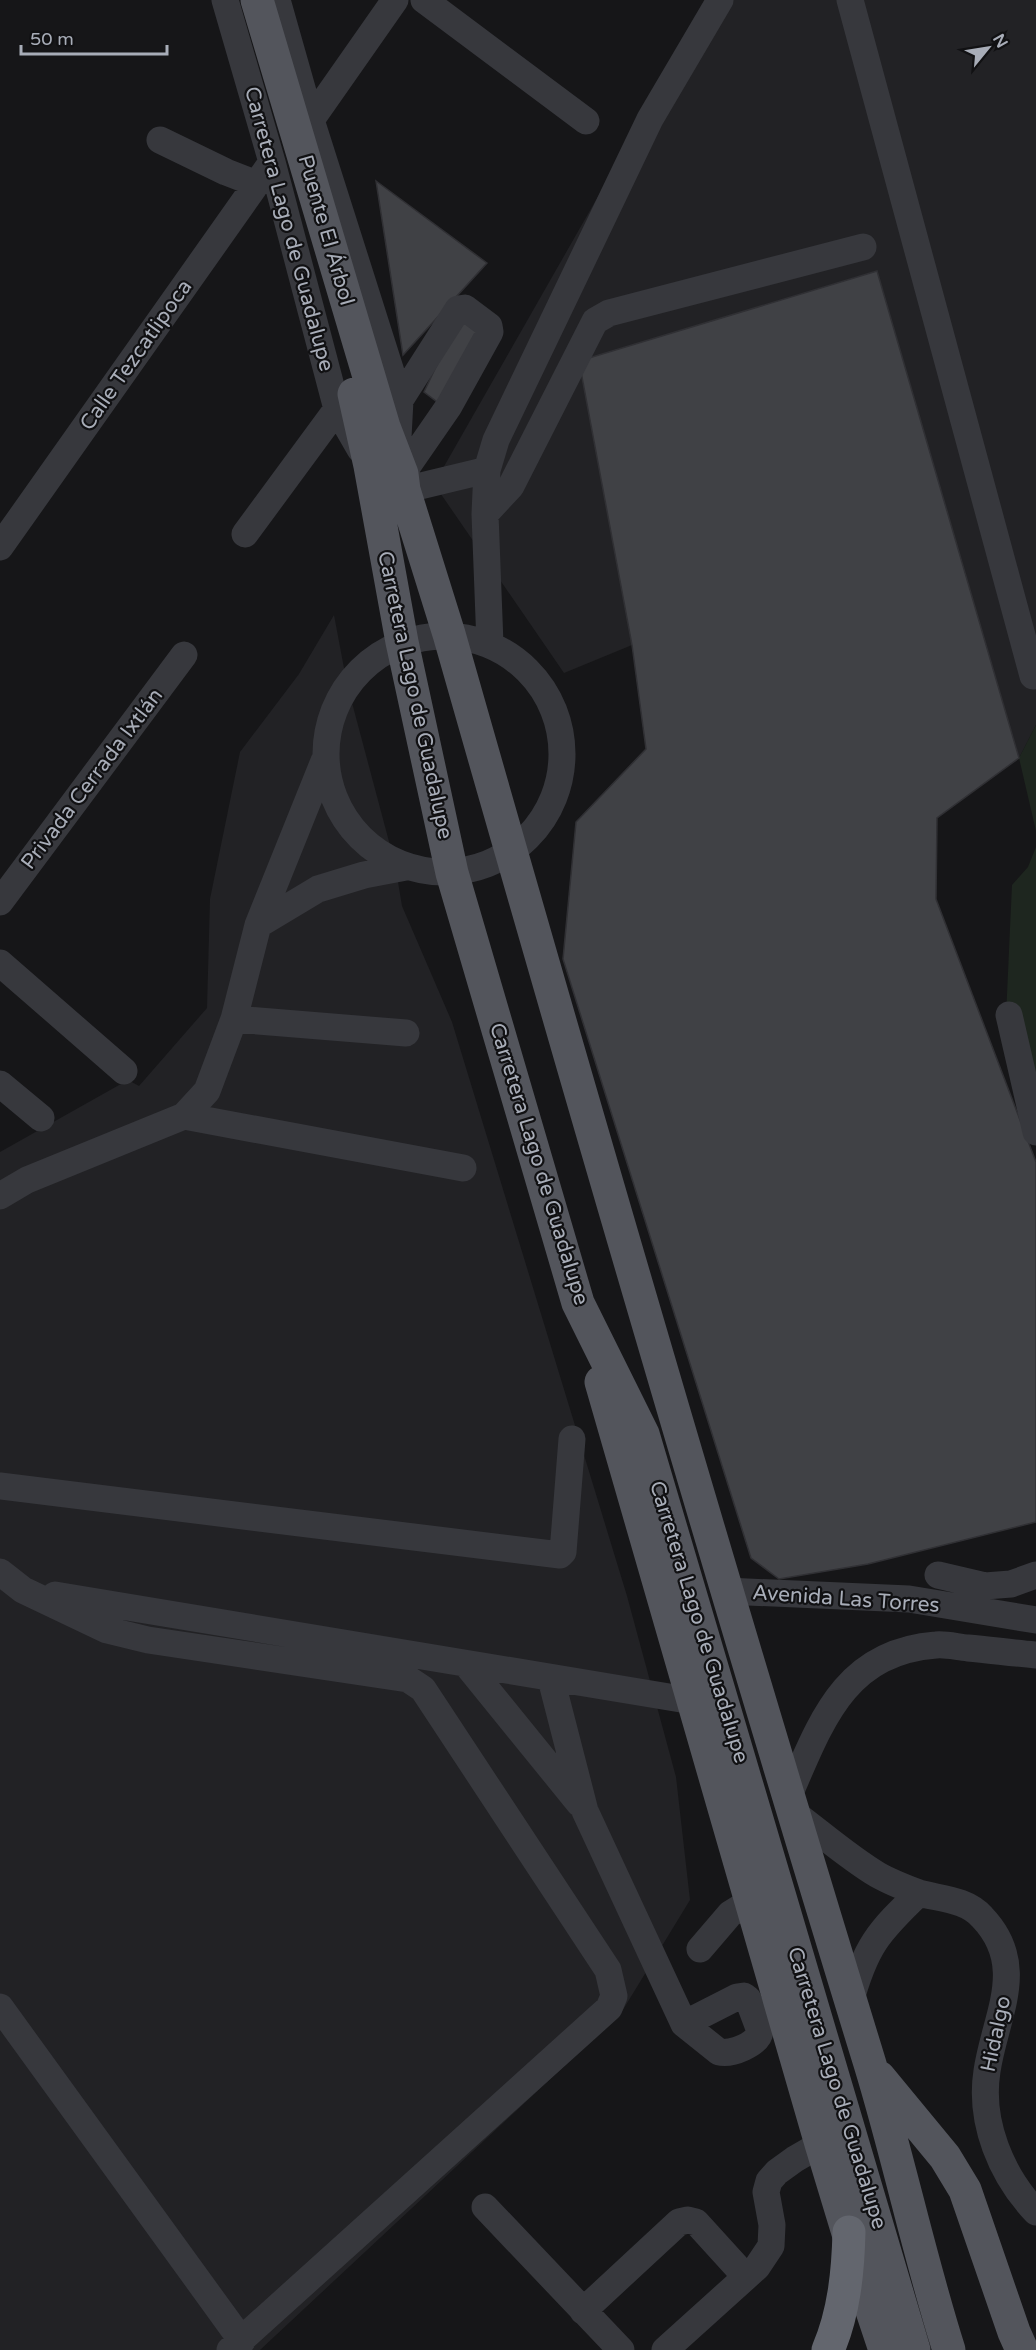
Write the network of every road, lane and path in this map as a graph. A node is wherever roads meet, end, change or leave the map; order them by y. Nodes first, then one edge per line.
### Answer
1 (225, 0) edge
2 (242, 0) edge
3 (257, 0) edge
4 (277, 0) edge
5 (395, 0) edge
6 (424, 0) edge
7 (720, 0) edge
8 (850, 0) edge
9 (311, 120) junction
10 (586, 122) dead end
11 (160, 140) dead end
12 (272, 162) junction
13 (257, 184) junction
14 (863, 248) dead end
15 (331, 277) junction
16 (400, 400) junction
17 (338, 409) junction
18 (487, 470) junction
19 (393, 472) junction
20 (485, 514) junction
21 (245, 534) dead end
22 (0, 547) edge
23 (449, 634) junction
24 (402, 642) junction
25 (490, 644) junction
26 (184, 655) dead end
27 (1034, 676) dead end
28 (324, 761) junction
29 (511, 853) junction
30 (406, 867) junction
31 (452, 873) junction
32 (0, 902) edge
33 (258, 925) junction
34 (0, 963) edge
35 (1009, 1015) dead end
36 (234, 1019) junction
37 (406, 1033) dead end
38 (124, 1071) dead end
39 (0, 1084) edge
40 (184, 1116) junction
41 (41, 1118) dead end
42 (1036, 1132) edge
43 (463, 1168) dead end
44 (0, 1196) edge
45 (578, 1303) junction
46 (572, 1439) dead end
47 (0, 1486) edge
48 (0, 1572) edge
49 (938, 1575) dead end
50 (1036, 1575) edge
51 (11, 1591) edge
52 (726, 1591) junction
53 (1036, 1620) edge
54 (1036, 1655) edge
55 (467, 1665) junction
56 (551, 1679) junction
57 (693, 1701) junction
58 (791, 1804) junction
59 (585, 1811) junction
60 (920, 1893) junction
61 (751, 1901) junction
62 (700, 1949) dead end
63 (850, 2003) junction
64 (0, 2007) edge
65 (684, 2024) dead end
66 (871, 2067) junction
67 (822, 2144) junction
68 (485, 2207) dead end
69 (1036, 2212) edge
70 (849, 2232) junction
71 (746, 2277) junction
72 (868, 2300) junction
73 (583, 2311) junction
74 (903, 2344) edge
75 (236, 2345) edge
76 (829, 2348) edge
77 (621, 2350) edge
78 (665, 2350) edge
79 (870, 2350) edge
80 (949, 2350) edge
81 (1022, 2350) edge

1 - 12 street, Carretera Lago de Guadalupe
2 - 15 main road, Puente El Árbol
3 - 15 main road, Puente El Árbol
4 - 9 street, Carretera Lago de Guadalupe
5 - 9 street
6 - 10 street
7 - 18 street
8 - 27 street
9 - 16 street, Carretera Lago de Guadalupe
11 - 13 street
12 - 13 street, Calle Tezcatlipoca
12 - 17 street, Carretera Lago de Guadalupe
13 - 22 street, Calle Tezcatlipoca
14 - 20 street
15 - 19 main road, Puente El Árbol
16 - 19 street, Carretera Lago de Guadalupe
16 - 19 street
17 - 19 street, Carretera Lago de Guadalupe
17 - 21 street
18 - 19 street
18 - 20 street
19 - 23 main road, Carretera Lago de Guadalupe
19 - 24 main road, Carretera Lago de Guadalupe
20 - 25 street
23 - 24 street
23 - 25 street
23 - 29 main road, Carretera Lago de Guadalupe
24 - 28 street
24 - 31 main road, Carretera Lago de Guadalupe
25 - 29 street
26 - 32 street, Privada Cerrada Ixtlán
28 - 30 street
28 - 33 street
29 - 31 street
29 - 52 main road, Carretera Lago de Guadalupe
30 - 31 street
30 - 33 street
31 - 45 main road, Carretera Lago de Guadalupe
33 - 36 street
34 - 38 street
35 - 42 street
36 - 37 street
36 - 40 street
39 - 41 street
40 - 43 street
40 - 44 street
45 - 57 main road
45 - 74 main road, Carretera Lago de Guadalupe
46 - 47 street
48 - 51 street
49 - 50 street
51 - 55 street
51 - 75 street
52 - 53 street, Avenida Las Torres
52 - 58 main road, Carretera Lago de Guadalupe
54 - 58 street, Avenida Las Torres
55 - 56 street
55 - 59 street
56 - 57 street
56 - 59 street
57 - 61 main road
58 - 60 street, Hidalgo
58 - 63 main road, Carretera Lago de Guadalupe
59 - 65 street
60 - 63 street
60 - 69 street, Hidalgo
61 - 62 street
61 - 67 main road
63 - 66 main road, Carretera Lago de Guadalupe
64 - 75 street
66 - 80 main road, Carretera Lago de Guadalupe
66 - 81 main road
67 - 70 main road
67 - 71 street
68 - 73 street
70 - 72 main road
70 - 76 highway
71 - 73 street
71 - 78 street
72 - 74 main road
72 - 79 main road
73 - 77 street

